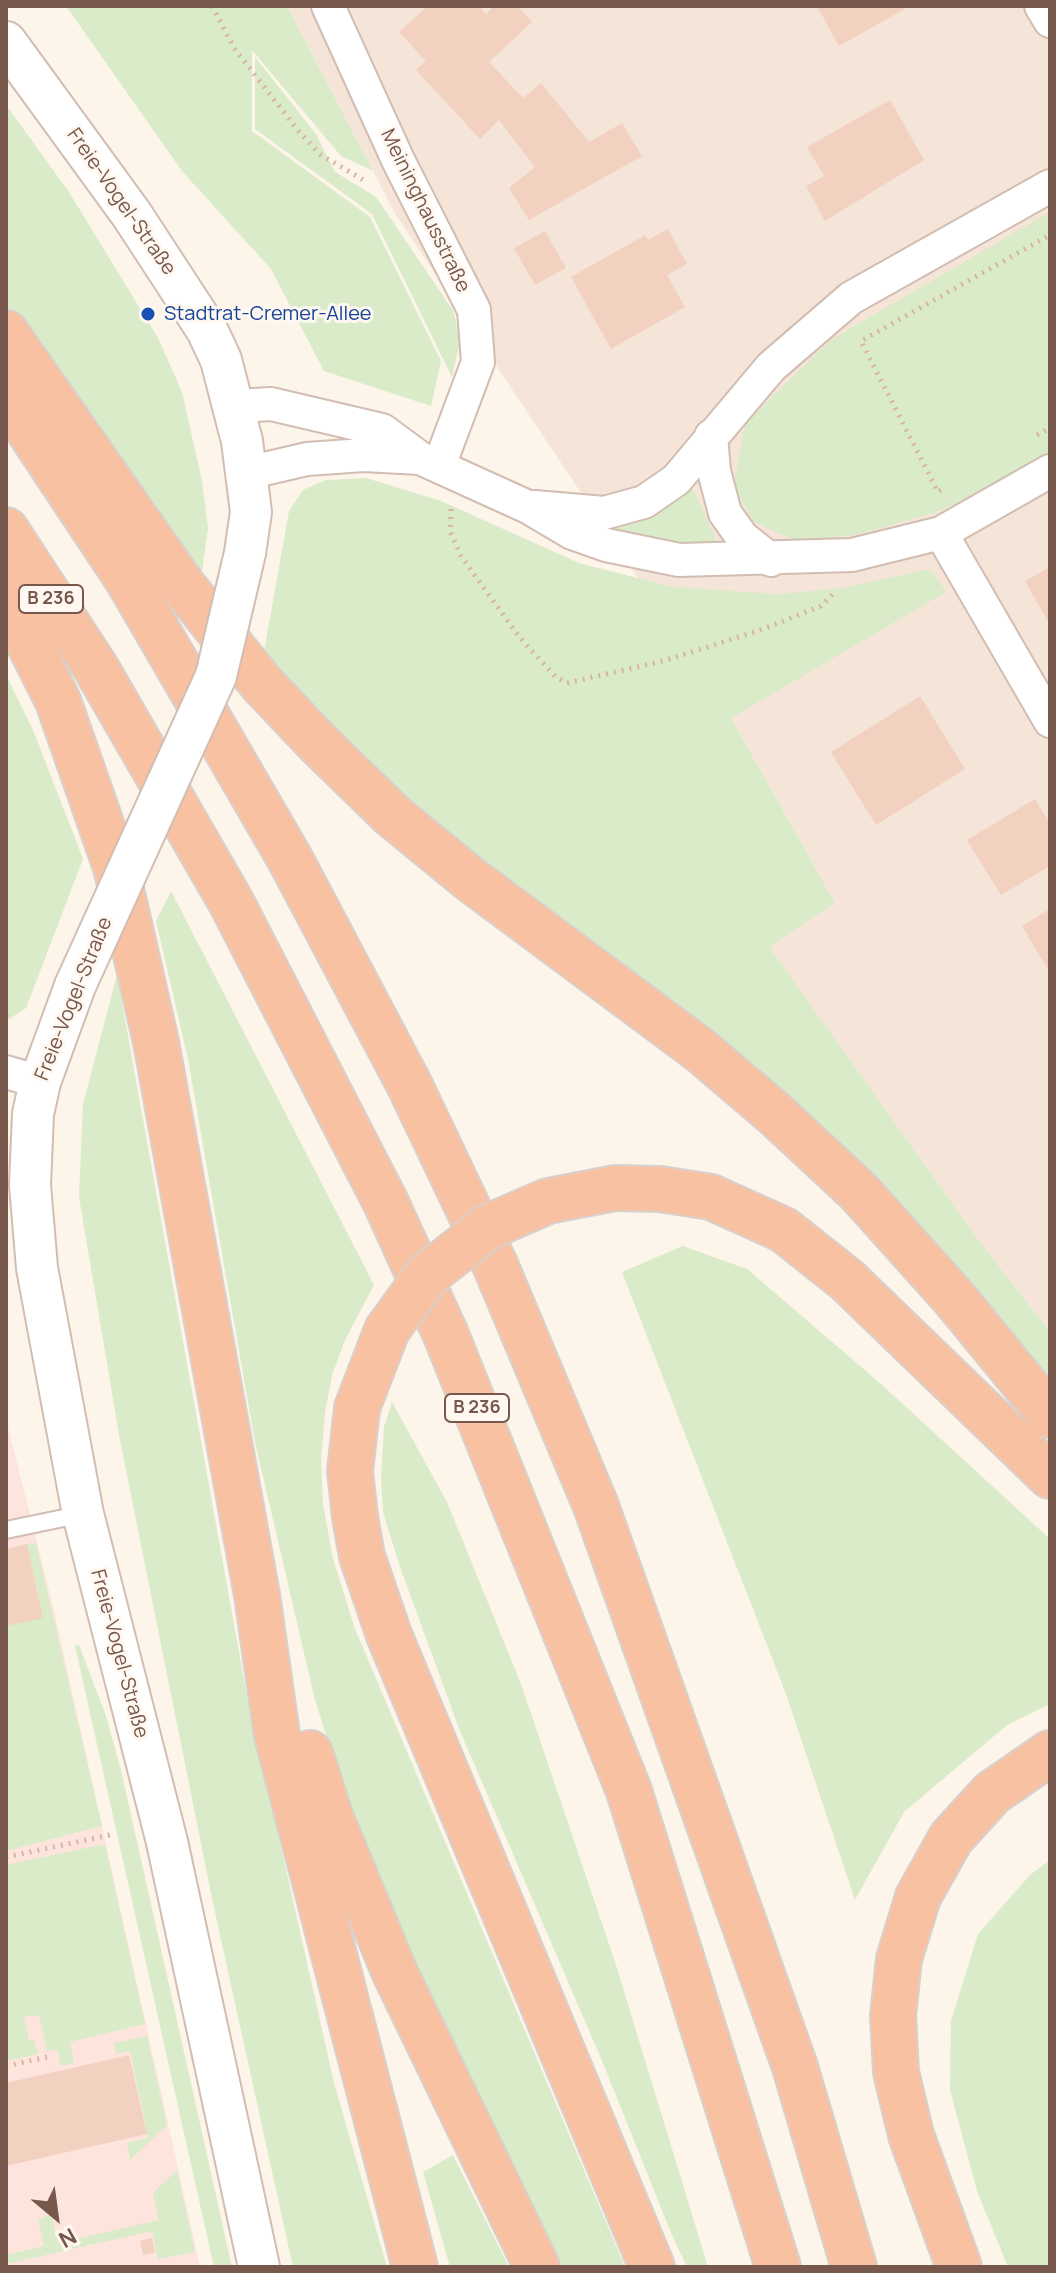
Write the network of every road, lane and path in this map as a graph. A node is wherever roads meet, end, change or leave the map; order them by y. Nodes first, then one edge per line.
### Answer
1 (212, 6) edge
2 (328, 6) edge
3 (1041, 6) edge
4 (1050, 21) edge
5 (6, 42) edge
6 (1050, 186) edge
7 (420, 206) junction
8 (1050, 235) edge
9 (6, 333) edge
10 (6, 396) edge
11 (236, 406) junction
12 (1050, 428) edge
13 (711, 436) junction
14 (1025, 442) dead end
15 (429, 462) junction
16 (1050, 471) edge
17 (247, 473) junction
18 (950, 485) dead end
19 (454, 501) dead end
20 (528, 507) junction
21 (6, 530) edge
22 (941, 533) junction
23 (771, 560) junction
24 (837, 583) dead end
25 (6, 598) edge
26 (1050, 721) edge
27 (23, 1077) edge
28 (19, 1126) edge
29 (1050, 1415) edge
30 (1050, 1476) edge
31 (83, 1514) junction
32 (6, 1530) edge
33 (257, 1595) junction
34 (1050, 1753) edge
35 (110, 1835) dead end
36 (6, 1857) edge
37 (52, 2056) dead end
38 (6, 2066) edge
39 (259, 2267) edge
40 (415, 2267) edge
41 (537, 2267) edge
42 (652, 2267) edge
43 (778, 2267) edge
44 (854, 2267) edge
45 (959, 2267) edge

1 - 7 path
2 - 7 street, Meininghausstraße
3 - 4 street
5 - 11 street, Freie-Vogel-Straße
6 - 13 street
7 - 15 street, Meininghausstraße
8 - 18 path
9 - 29 highway
10 - 44 highway
11 - 15 street
11 - 17 street, Freie-Vogel-Straße
12 - 14 path
13 - 20 street
13 - 23 street
15 - 17 street
15 - 20 street
16 - 22 street
17 - 27 street, Freie-Vogel-Straße, bridge
19 - 24 path
20 - 23 street
21 - 43 highway, B 236
22 - 23 street
22 - 26 street
25 - 33 highway
27 - 28 street, Freie-Vogel-Straße
28 - 31 street, Freie-Vogel-Straße
30 - 42 highway, bridge
31 - 32 lane
31 - 39 street, Freie-Vogel-Straße
33 - 40 highway
33 - 41 highway
34 - 45 highway
35 - 36 path
37 - 38 path

